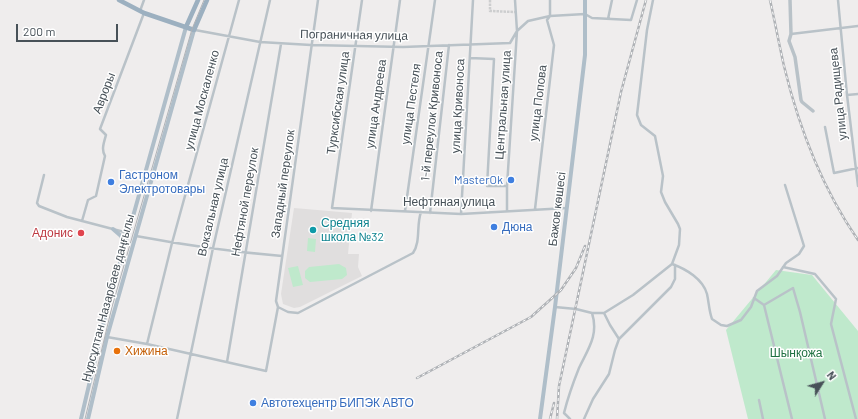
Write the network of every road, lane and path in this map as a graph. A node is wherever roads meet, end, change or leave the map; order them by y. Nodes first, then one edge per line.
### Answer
1 (119, 0) edge
2 (144, 0) edge
3 (198, 0) edge
4 (207, 0) edge
5 (239, 0) edge
6 (270, 0) edge
7 (318, 0) edge
8 (362, 0) edge
9 (400, 0) edge
10 (435, 0) edge
11 (473, 0) edge
12 (516, 0) edge
13 (550, 0) edge
14 (585, 0) edge
15 (612, 0) edge
16 (637, 0) edge
17 (653, 0) edge
18 (790, 0) edge
19 (838, 0) edge
20 (142, 12) junction
21 (585, 14) junction
22 (550, 16) junction
23 (608, 18) junction
24 (858, 26) edge
25 (186, 27) junction
26 (841, 27) junction
27 (194, 30) junction
28 (517, 31) junction
29 (791, 34) junction
30 (229, 36) junction
31 (260, 42) junction
32 (281, 44) junction
33 (470, 44) junction
34 (311, 45) junction
35 (449, 45) junction
36 (428, 46) junction
37 (355, 47) junction
38 (393, 47) junction
39 (470, 58) junction
40 (858, 94) edge
41 (847, 95) junction
42 (813, 110) dead end
43 (825, 128) dead end
44 (857, 168) edge
45 (44, 175) dead end
46 (785, 185) dead end
47 (507, 186) junction
48 (858, 186) edge
49 (332, 208) joint
50 (567, 208) junction
51 (535, 209) junction
52 (371, 210) junction
53 (405, 211) junction
54 (507, 211) junction
55 (421, 212) junction
56 (430, 212) junction
57 (461, 214) junction
58 (82, 221) junction
59 (113, 229) junction
60 (128, 233) junction
61 (134, 236) junction
62 (172, 243) junction
63 (125, 245) junction
64 (213, 248) junction
65 (246, 253) junction
66 (282, 256) junction
67 (674, 265) junction
68 (783, 267) junction
69 (754, 298) junction
70 (764, 305) junction
71 (278, 307) junction
72 (555, 307) junction
73 (592, 313) junction
74 (604, 313) junction
75 (107, 337) junction
76 (619, 339) junction
77 (147, 344) junction
78 (191, 354) junction
79 (228, 362) junction
80 (759, 400) dead end
81 (81, 419) edge
82 (88, 419) edge
83 (177, 419) edge
84 (540, 419) edge
85 (570, 419) edge
86 (584, 419) edge
87 (763, 419) edge
88 (792, 419) edge
89 (825, 419) edge
90 (856, 419) edge

1 - 20 highway, Пограничная улица
2 - 20 street, Авроры
3 - 25 highway, Нұрсұлтан Назарбаев даңғылы
4 - 27 highway, Нұрсұлтан Назарбаев даңғылы
5 - 30 street, улица Москаленко
6 - 31 street, Вокзальная улица
7 - 34 street, Западный переулок
8 - 37 street, Турксибская улица
9 - 38 street, улица Андреева
10 - 36 street, улица Пестеля
11 - 33 street, улица Кривоноса
12 - 28 street, Центральная улица
13 - 22 street, улица Попова
14 - 21 main road, Бажов көшесі
15 - 23 street
16 - 23 street, Пограничная улица
17 - 67 street
18 - 29 street
19 - 26 street, улица Радищева
20 - 25 highway, Пограничная улица
20 - 58 street, Авроры
21 - 22 street, Пограничная улица
21 - 23 street, Пограничная улица
21 - 50 main road, Бажов көшесі
22 - 28 street, Пограничная улица
22 - 51 street, улица Попова
24 - 26 street
25 - 27 highway, Пограничная улица
25 - 60 main road, Нұрсұлтан Назарбаев даңғылы
26 - 29 street
26 - 41 street, улица Радищева
27 - 30 street, Пограничная улица
27 - 61 main road, Нұрсұлтан Назарбаев даңғылы
28 - 33 street, Пограничная улица
28 - 47 street, Центральная улица
29 - 42 street
30 - 31 street, Пограничная улица
30 - 62 street, улица Москаленко
31 - 32 street, Пограничная улица
31 - 64 street, Вокзальная улица
32 - 34 street, Пограничная улица
32 - 65 street, Нефтяной переулок
33 - 35 street, Пограничная улица
33 - 39 street, улица Кривоноса
34 - 37 street, Пограничная улица
34 - 66 street, Западный переулок
35 - 36 street, Пограничная улица
35 - 56 street, 1-й переулок Кривоноса
36 - 38 street, Пограничная улица
36 - 53 street, улица Пестеля
37 - 38 street, Пограничная улица
37 - 49 street, Турксибская улица
38 - 52 street, улица Андреева
39 - 47 street
39 - 57 street, улица Кривоноса
40 - 41 street
41 - 44 street, улица Радищева
43 - 44 street
44 - 48 street, улица Радищева
45 - 58 street
46 - 68 street
47 - 54 street, Центральная улица
49 - 52 street, Нефтяная улица
50 - 51 street, Нефтяная улица
50 - 72 main road, Бажов көшесі
51 - 54 street, Нефтяная улица
52 - 53 street, Нефтяная улица
53 - 55 street, Нефтяная улица
54 - 57 street, Нефтяная улица
55 - 56 street, Нефтяная улица
55 - 71 street
56 - 57 street, Нефтяная улица
58 - 59 street
59 - 60 street
59 - 63 main road
60 - 61 main road
60 - 63 main road, Нұрсұлтан Назарбаев даңғылы
61 - 62 street
61 - 75 main road, Нұрсұлтан Назарбаев даңғылы
62 - 64 street
62 - 77 street, улица Москаленко
63 - 81 main road, Нұрсұлтан Назарбаев даңғылы
64 - 65 street
64 - 78 street, Вокзальная улица
65 - 66 street
65 - 79 street, Нефтяной переулок
66 - 71 street, Западный переулок
67 - 69 street
67 - 74 street
67 - 76 street
68 - 69 street
68 - 90 street
69 - 70 street
70 - 88 street
70 - 89 street
71 - 79 street, Западный переулок
72 - 73 street
72 - 84 main road, Бажов көшесі
73 - 74 street
73 - 85 street
74 - 76 street
75 - 77 street
75 - 82 main road, Нұрсұлтан Назарбаев даңғылы
76 - 86 street
77 - 78 street
78 - 79 street
78 - 83 street, Вокзальная улица
80 - 87 street

